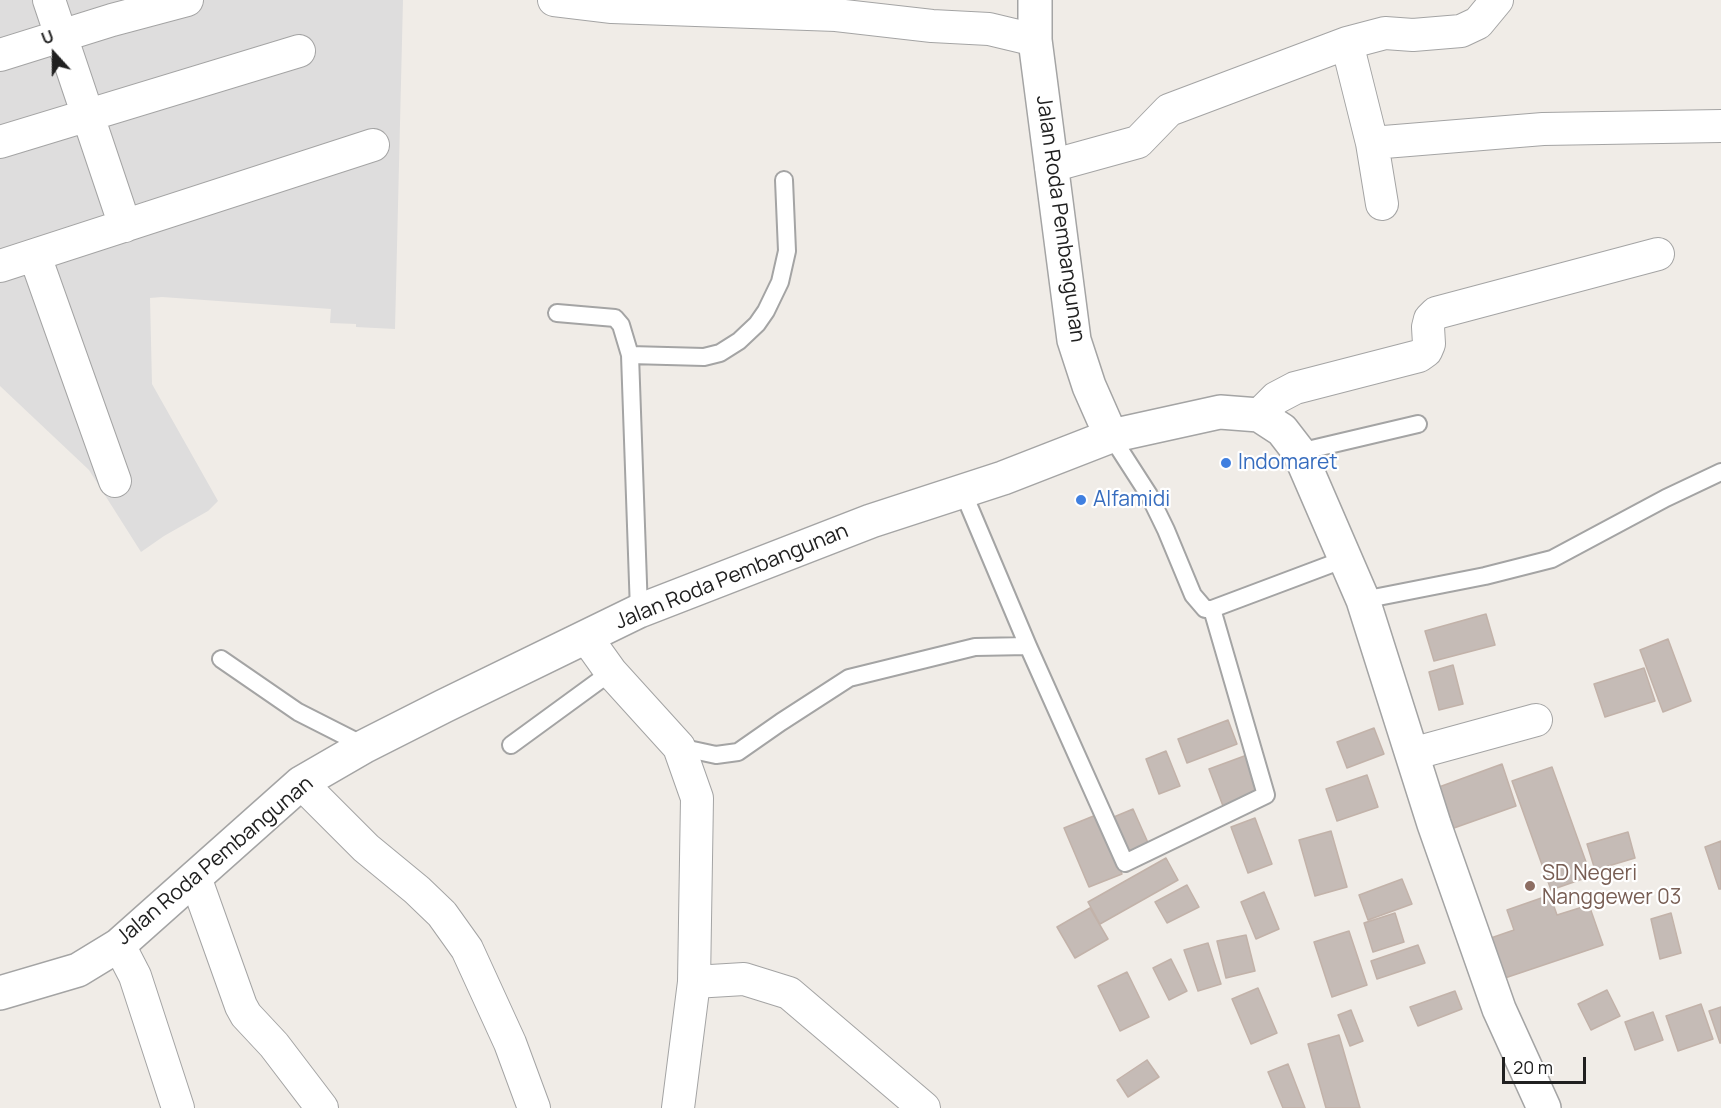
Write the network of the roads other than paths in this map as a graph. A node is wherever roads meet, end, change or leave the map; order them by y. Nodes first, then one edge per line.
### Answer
1 (49, 0) edge
2 (554, 0) edge
3 (1035, 0) edge
4 (1497, 0) edge
5 (170, 2) edge
6 (611, 3) edge
7 (60, 35) junction
8 (1035, 40) junction
9 (1347, 43) junction
10 (299, 51) dead end
11 (0, 55) edge
12 (87, 116) junction
13 (1721, 126) edge
14 (0, 142) edge
15 (1372, 143) junction
16 (373, 145) dead end
17 (1051, 166) junction
18 (784, 180) dead end
19 (1382, 204) dead end
20 (125, 226) junction
21 (1658, 254) dead end
22 (35, 256) junction
23 (0, 266) edge
24 (557, 313) dead end
25 (630, 355) junction
26 (1259, 415) junction
27 (1418, 423) dead end
28 (1111, 436) junction
29 (1299, 453) junction
30 (1721, 472) edge
31 (115, 481) dead end
32 (963, 492) junction
33 (1345, 559) junction
34 (1363, 600) junction
35 (1212, 609) junction
36 (639, 611) junction
37 (586, 637) junction
38 (1028, 646) junction
39 (221, 659) dead end
40 (611, 672) junction
41 (1536, 720) dead end
42 (511, 745) dead end
43 (365, 746) junction
44 (679, 747) junction
45 (1412, 754) junction
46 (301, 783) junction
47 (195, 877) junction
48 (119, 945) junction
49 (694, 982) junction
50 (0, 993) edge
51 (178, 1108) edge
52 (322, 1108) edge
53 (534, 1108) edge
54 (678, 1108) edge
55 (924, 1108) edge
56 (1544, 1108) edge

1 - 7 street
2 - 6 street
3 - 8 street, Jalan Roda Pembangunan
4 - 9 street
5 - 7 street
6 - 8 street
7 - 11 street
7 - 12 street
8 - 17 street, Jalan Roda Pembangunan
9 - 15 street
9 - 17 street
10 - 12 street
12 - 14 street
12 - 20 street
13 - 15 street
15 - 19 street
16 - 20 street
17 - 28 street, Jalan Roda Pembangunan
18 - 25 lane
20 - 22 street
21 - 26 street
22 - 23 street
22 - 31 street
24 - 25 lane
25 - 36 lane
26 - 28 street
26 - 29 street
27 - 29 lane
28 - 32 street, Jalan Roda Pembangunan
28 - 35 lane
29 - 33 street
30 - 34 lane
32 - 36 street, Jalan Roda Pembangunan
32 - 38 lane
33 - 34 street
33 - 35 lane
34 - 45 street
35 - 38 lane
36 - 37 street, Jalan Roda Pembangunan
37 - 40 street
37 - 43 street, Jalan Roda Pembangunan
38 - 44 lane
39 - 43 lane
40 - 42 lane
40 - 44 street
41 - 45 street
43 - 46 street, Jalan Roda Pembangunan
44 - 49 street
45 - 56 street
46 - 47 street, Jalan Roda Pembangunan
46 - 53 street
47 - 48 street, Jalan Roda Pembangunan
47 - 52 street
48 - 50 street, Jalan Roda Pembangunan
48 - 51 street
49 - 54 street
49 - 55 street

